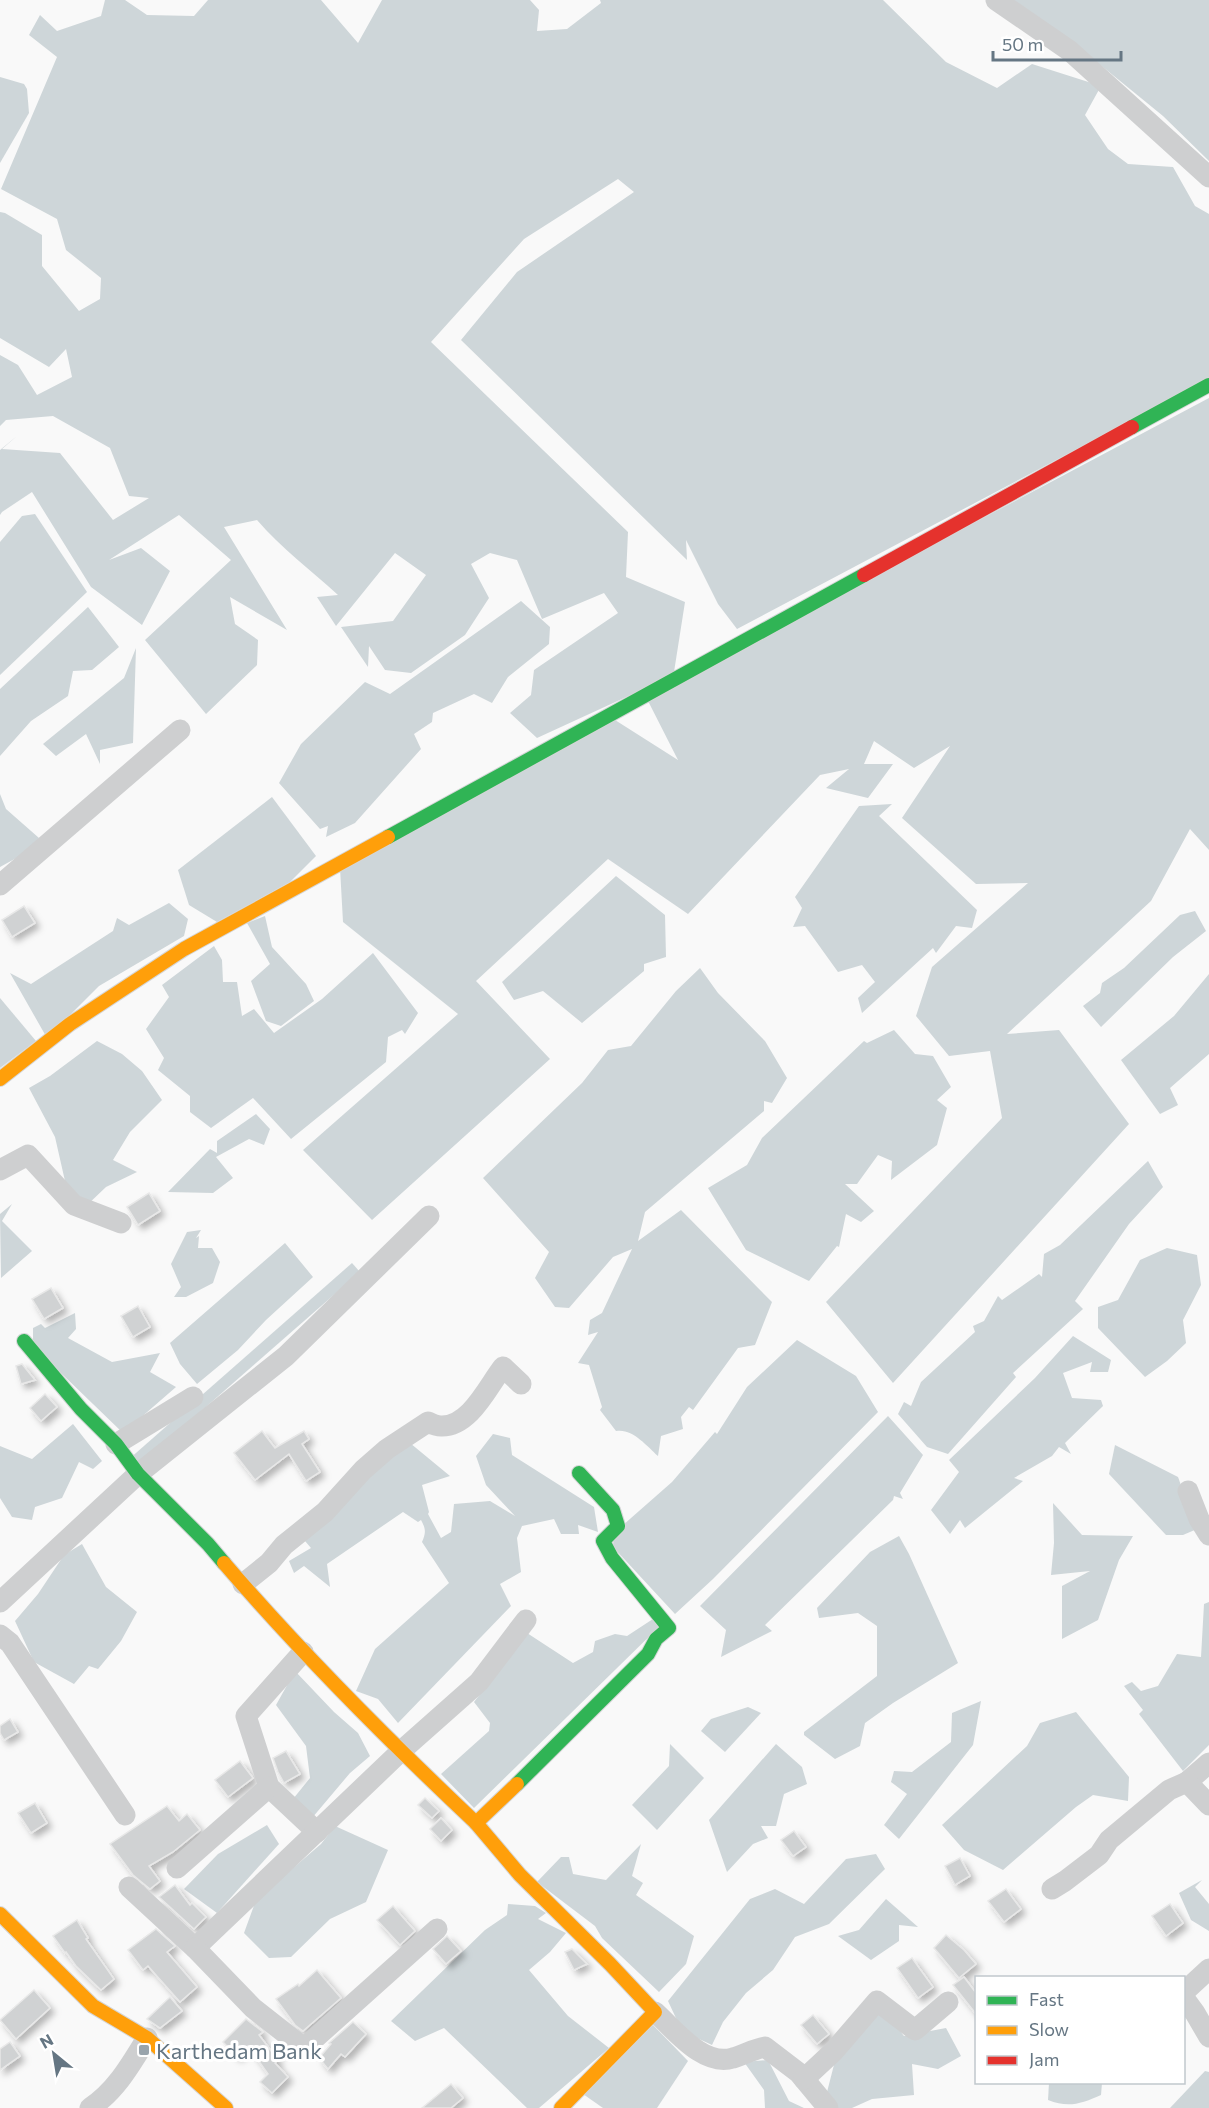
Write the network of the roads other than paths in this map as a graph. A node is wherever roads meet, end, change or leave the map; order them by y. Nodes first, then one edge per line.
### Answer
1 (996, 0) edge
2 (1209, 177) edge
3 (1209, 385) edge
4 (180, 730) dead end
5 (0, 885) edge
6 (0, 1079) edge
7 (0, 1170) edge
8 (429, 1215) dead end
9 (121, 1222) dead end
10 (24, 1341) dead end
11 (521, 1384) dead end
12 (193, 1397) dead end
13 (116, 1444) junction
14 (579, 1473) dead end
15 (138, 1474) junction
16 (1188, 1491) dead end
17 (1209, 1535) edge
18 (243, 1584) junction
19 (0, 1602) edge
20 (526, 1620) dead end
21 (0, 1635) edge
22 (303, 1652) junction
23 (400, 1752) junction
24 (1209, 1763) edge
25 (1187, 1782) junction
26 (269, 1787) junction
27 (1209, 1805) edge
28 (125, 1815) dead end
29 (476, 1823) junction
30 (317, 1832) junction
31 (177, 1868) dead end
32 (129, 1887) dead end
33 (1052, 1889) dead end
34 (0, 1914) edge
35 (436, 1929) dead end
36 (195, 1948) junction
37 (1209, 1969) edge
38 (1185, 1991) edge
39 (1185, 1999) edge
40 (948, 2002) dead end
41 (655, 2012) junction
42 (1209, 2037) edge
43 (147, 2038) junction
44 (804, 2079) junction
45 (90, 2108) edge
46 (226, 2108) edge
47 (561, 2108) edge
48 (828, 2108) edge

1 - 2 street
3 - 6 street
4 - 5 street
7 - 9 street
8 - 15 street
10 - 13 street
11 - 18 street
12 - 13 street
13 - 15 street
14 - 29 street
15 - 18 street
15 - 19 street
16 - 17 street
18 - 22 street
20 - 23 street
21 - 28 street
22 - 23 street
22 - 26 street
23 - 29 street
23 - 30 street
24 - 25 street
25 - 27 street
25 - 33 street
26 - 30 street
26 - 31 street
29 - 41 street
30 - 36 street
32 - 36 street
34 - 43 street
35 - 36 street
37 - 38 street
39 - 42 street
40 - 44 street
41 - 44 street
41 - 47 street
43 - 45 street
43 - 46 street
44 - 48 street

